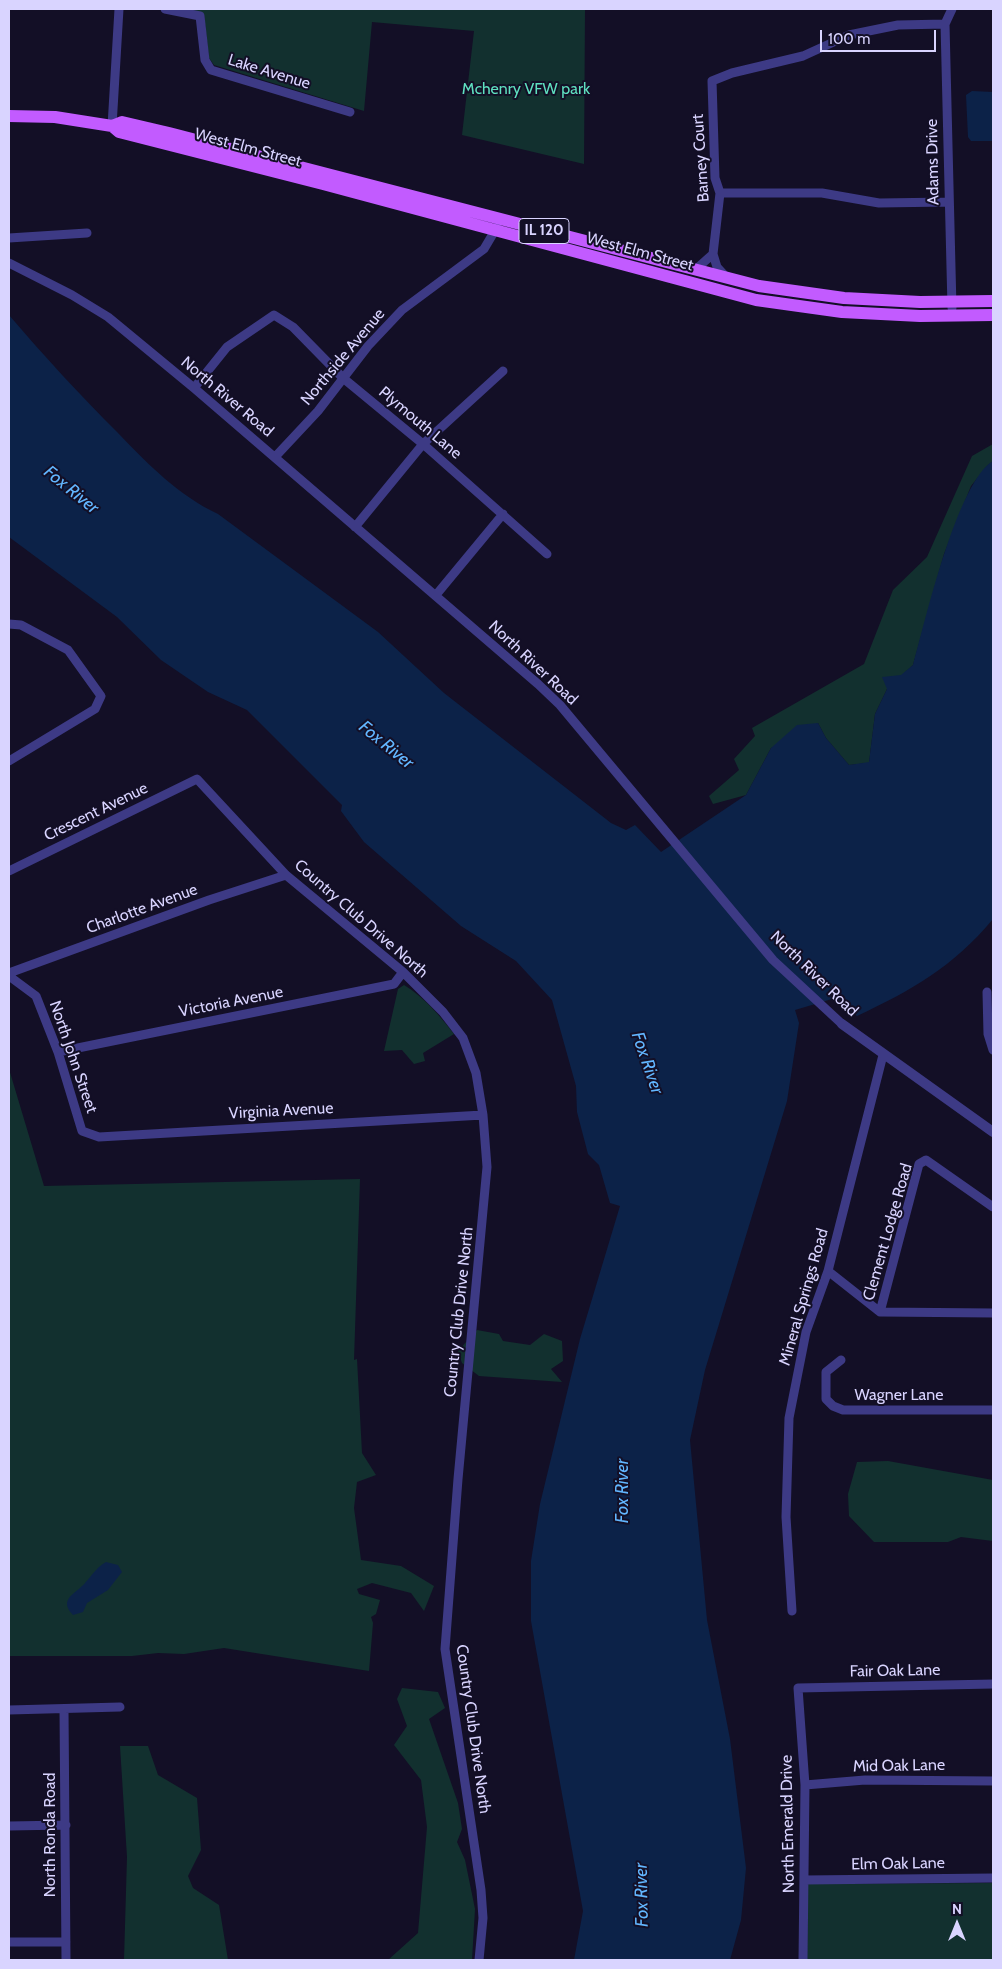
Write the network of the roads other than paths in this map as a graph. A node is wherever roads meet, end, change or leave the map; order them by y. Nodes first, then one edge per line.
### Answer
1 (119, 9) edge
2 (165, 9) edge
3 (952, 9) edge
4 (945, 24) junction
5 (350, 112) dead end
6 (9, 116) edge
7 (112, 126) junction
8 (720, 194) junction
9 (948, 202) junction
10 (498, 224) junction
11 (87, 233) dead end
12 (9, 238) edge
13 (713, 254) junction
14 (9, 263) edge
15 (695, 270) junction
16 (727, 278) junction
17 (993, 301) edge
18 (952, 302) junction
19 (952, 315) junction
20 (993, 315) edge
21 (503, 371) dead end
22 (343, 378) junction
23 (194, 388) junction
24 (423, 444) junction
25 (275, 457) junction
26 (503, 514) junction
27 (355, 527) junction
28 (547, 554) dead end
29 (436, 595) junction
30 (9, 624) edge
31 (9, 761) edge
32 (197, 779) joint
33 (9, 871) edge
34 (286, 875) junction
35 (403, 972) junction
36 (9, 974) edge
37 (986, 992) dead end
38 (842, 1024) joint
39 (993, 1050) edge
40 (58, 1052) junction
41 (883, 1055) junction
42 (483, 1115) junction
43 (82, 1131) joint
44 (993, 1132) edge
45 (993, 1207) edge
46 (828, 1270) junction
47 (880, 1312) junction
48 (993, 1314) edge
49 (841, 1360) dead end
50 (993, 1410) edge
51 (792, 1611) dead end
52 (993, 1684) edge
53 (798, 1688) joint
54 (120, 1707) dead end
55 (64, 1709) junction
56 (9, 1710) edge
57 (993, 1781) edge
58 (805, 1785) junction
59 (66, 1825) junction
60 (9, 1826) edge
61 (993, 1878) edge
62 (804, 1880) junction
63 (9, 1942) edge
64 (66, 1942) junction
65 (66, 1960) edge
66 (478, 1960) edge
67 (803, 1960) edge

1 - 7 street
2 - 5 street, Lake Avenue
3 - 4 street, Adams Drive
4 - 8 street, Barney Court
4 - 9 street, Adams Drive
6 - 7 main road, West Elm Street / IL 120
7 - 10 main road, West Elm Street / IL 120
8 - 9 street
8 - 13 street, Barney Court
9 - 18 street, Adams Drive
10 - 15 main road, West Elm Street / IL 120
10 - 19 main road, West Elm Street / IL 120
10 - 22 street, Northside Avenue
11 - 12 street
13 - 15 street
13 - 16 street
14 - 23 street, North River Road
15 - 16 main road, West Elm Street / IL 120
16 - 18 main road, West Elm Street / IL 120
17 - 18 main road, West Elm Street / IL 120
18 - 19 street, Adams Drive
19 - 20 main road, West Elm Street / IL 120
21 - 24 street
22 - 23 street, Plymouth Lane
22 - 24 street, Plymouth Lane
22 - 25 street, Northside Avenue
23 - 25 street, North River Road
24 - 26 street, Plymouth Lane
24 - 27 street
25 - 27 street, North River Road
26 - 28 street, Plymouth Lane
26 - 29 street
27 - 29 street, North River Road
29 - 38 street, North River Road
30 - 31 street
32 - 33 street, Crescent Avenue
32 - 34 street, Country Club Drive North
34 - 35 street, Country Club Drive North
34 - 36 street, Charlotte Avenue
35 - 40 street, Victoria Avenue
35 - 42 street, Country Club Drive North
36 - 40 street, North John Street
37 - 39 street
38 - 41 street, North River Road
40 - 43 street, North John Street
41 - 44 street, North River Road
41 - 46 street, Mineral Springs Road
42 - 43 street, Virginia Avenue
42 - 66 street, Country Club Drive North
45 - 47 street, Clement Lodge Road
46 - 47 street
46 - 51 street, Mineral Springs Road
47 - 48 street, Clement Lodge Road
49 - 50 street, Wagner Lane
52 - 53 street, Fair Oak Lane
53 - 58 street, North Emerald Drive
54 - 55 street
55 - 56 street
55 - 59 street, North Ronda Road
57 - 58 street, Mid Oak Lane
58 - 62 street, North Emerald Drive
59 - 60 street
59 - 64 street, North Ronda Road
61 - 62 street, Elm Oak Lane
62 - 67 street, North Emerald Drive
63 - 64 street
64 - 65 street, North Ronda Road

